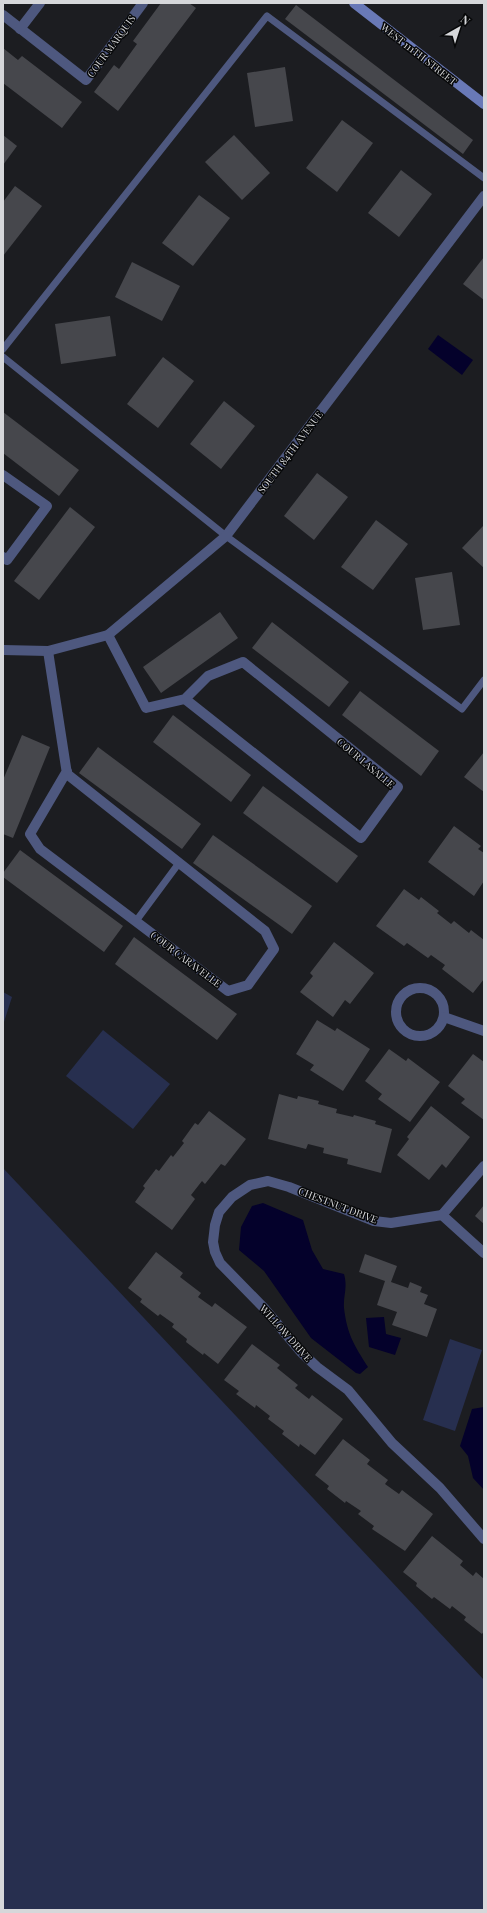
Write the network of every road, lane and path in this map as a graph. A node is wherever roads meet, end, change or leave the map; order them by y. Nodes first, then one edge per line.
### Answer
1 (40, 3) edge
2 (143, 3) edge
3 (354, 3) edge
4 (3, 15) edge
5 (20, 28) junction
6 (484, 104) edge
7 (484, 178) edge
8 (484, 196) edge
9 (3, 349) edge
10 (3, 357) edge
11 (3, 475) edge
12 (226, 536) junction
13 (3, 557) edge
14 (108, 635) junction
15 (3, 650) edge
16 (48, 651) junction
17 (484, 680) edge
18 (185, 699) junction
19 (67, 771) junction
20 (179, 863) junction
21 (136, 921) junction
22 (444, 1017) junction
23 (484, 1031) edge
24 (484, 1166) edge
25 (250, 1185) joint
26 (442, 1215) junction
27 (484, 1253) edge
28 (484, 1539) edge

1 - 5 street
2 - 5 street, COUR MARQUIS
3 - 6 main road, WEST 111TH STREET
4 - 5 street, COUR MARQUIS
7 - 9 lane
8 - 12 street, SOUTH 84TH AVENUE
10 - 12 lane
11 - 13 street
12 - 14 street, SOUTH 84TH AVENUE
12 - 17 lane
14 - 16 street, SOUTH 84TH AVENUE
14 - 18 street
15 - 16 street, SOUTH 84TH AVENUE
16 - 19 street
18 - 18 street, COUR LASALLE
19 - 20 street, COUR CARAVELLE
19 - 21 street, COUR CARAVELLE
20 - 21 lane
20 - 21 street, COUR CARAVELLE
22 - 22 street
22 - 23 street
24 - 26 street
25 - 26 street, CHESTNUT DRIVE
25 - 28 street, WILLOW DRIVE
26 - 27 street

